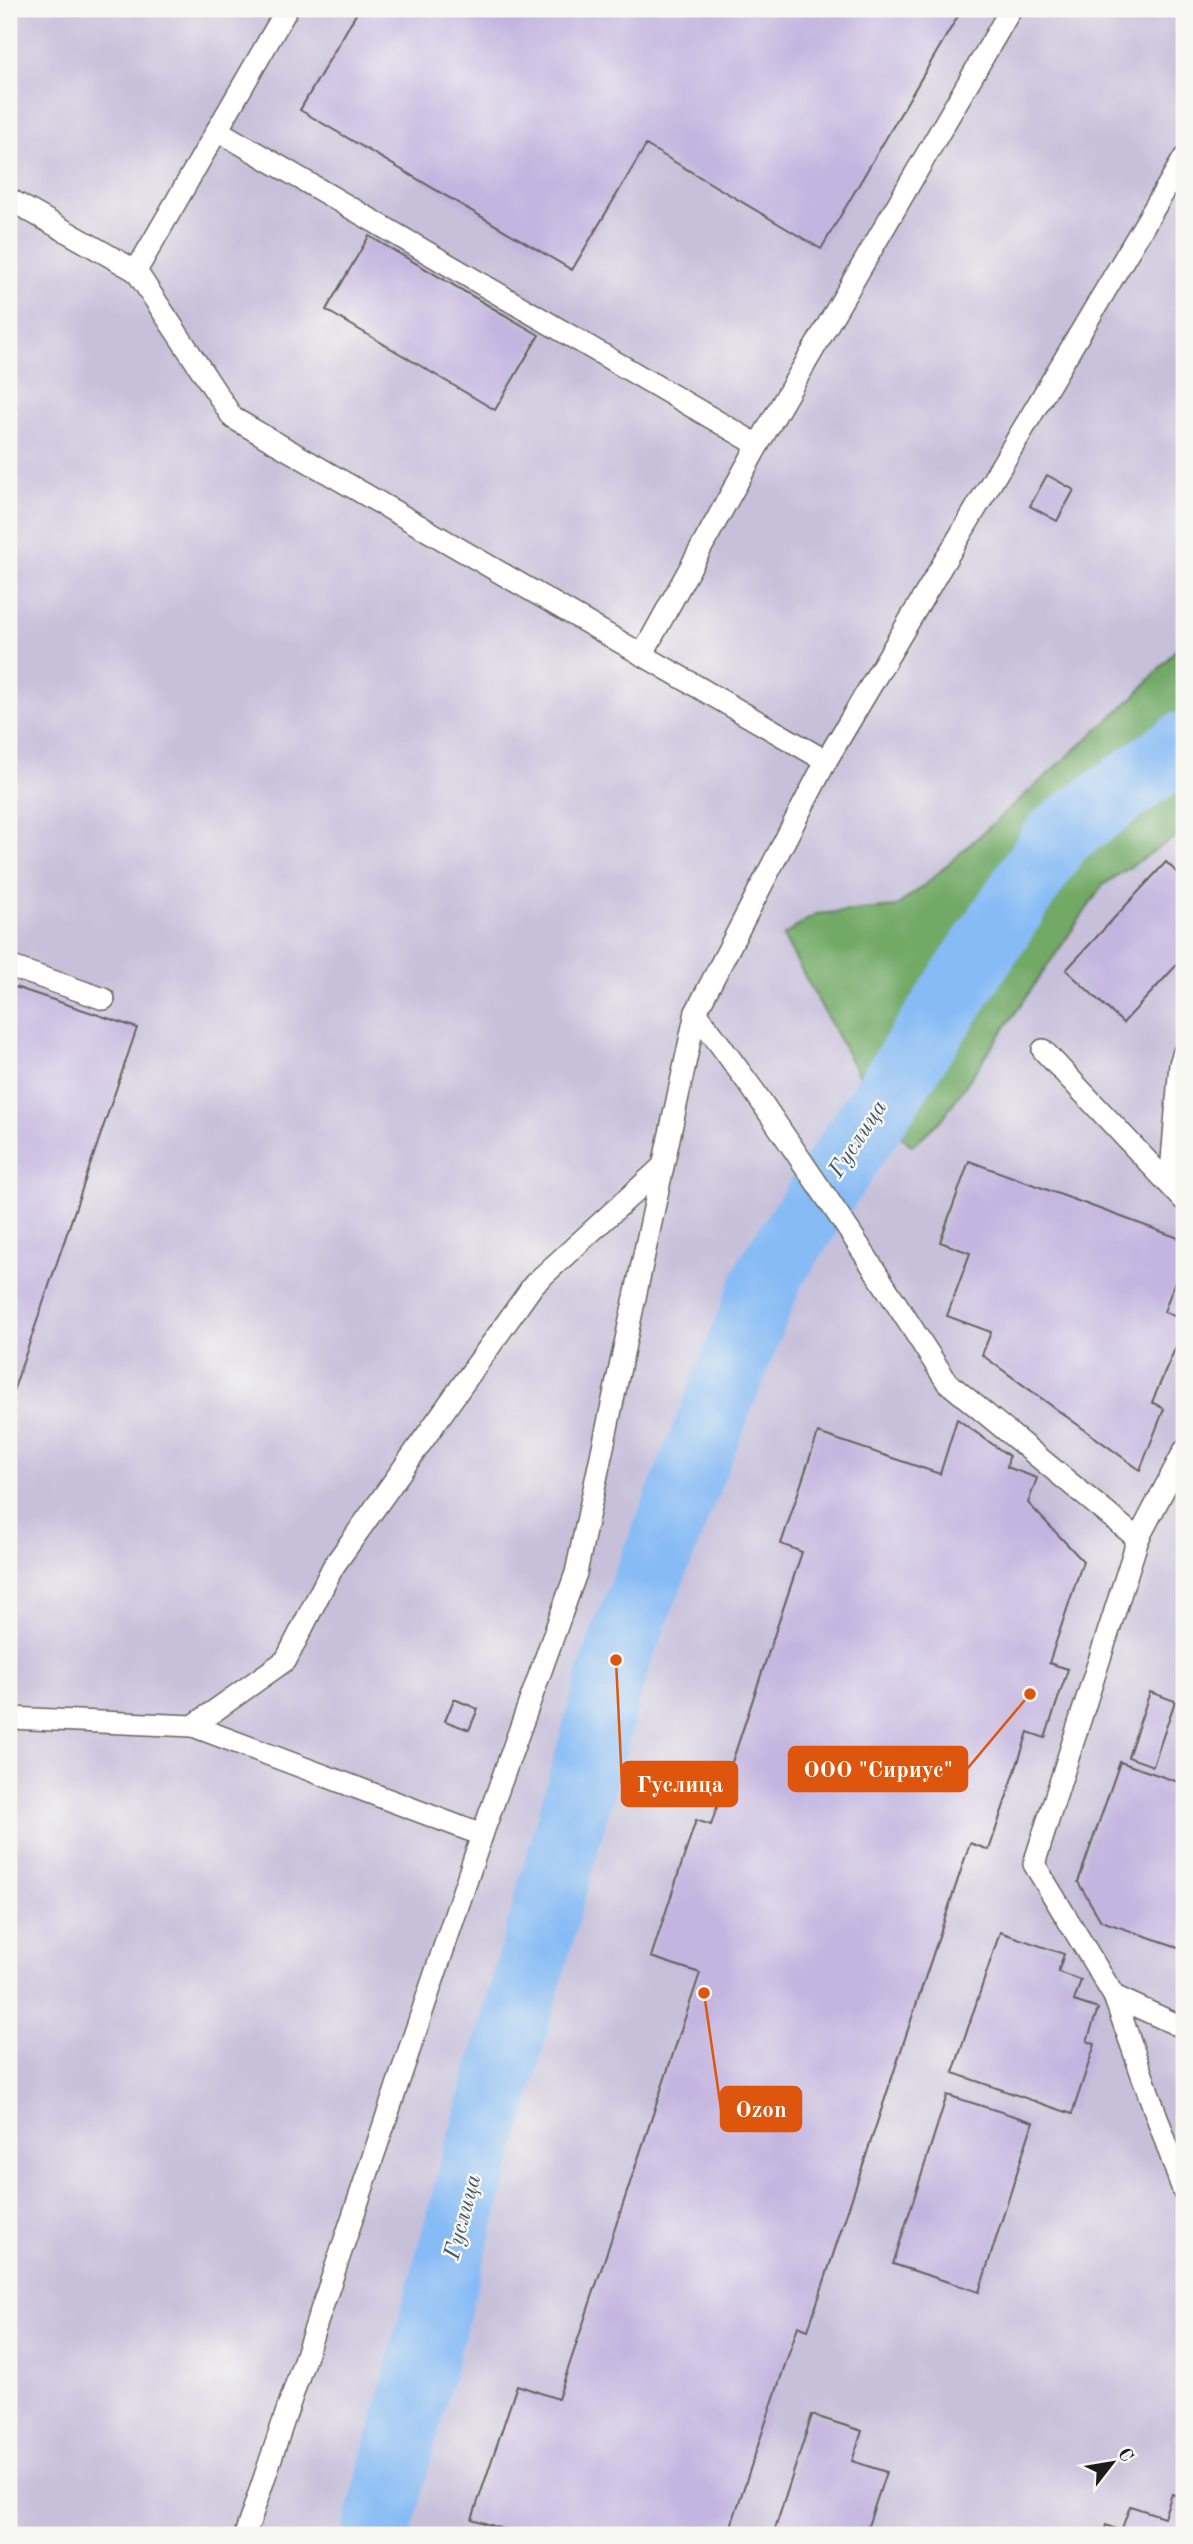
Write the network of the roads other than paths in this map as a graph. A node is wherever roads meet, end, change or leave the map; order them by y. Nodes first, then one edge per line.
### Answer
1 (287, 9) edge
2 (1011, 9) edge
3 (217, 130) junction
4 (1184, 158) edge
5 (9, 199) edge
6 (136, 271) junction
7 (758, 445) junction
8 (642, 654) junction
9 (826, 761) junction
10 (9, 966) edge
11 (104, 999) dead end
12 (696, 1012) junction
13 (1043, 1050) dead end
14 (1184, 1052) edge
15 (663, 1166) junction
16 (1177, 1192) edge
17 (1184, 1451) edge
18 (1138, 1539) junction
19 (9, 1718) edge
20 (193, 1726) junction
21 (482, 1835) junction
22 (1114, 1996) junction
23 (1184, 2028) edge
24 (1184, 2193) edge
25 (245, 2535) edge

1 - 3 lane
2 - 7 lane
3 - 6 lane
3 - 7 lane
4 - 9 lane
5 - 6 lane
6 - 8 lane
7 - 8 lane
8 - 9 lane
9 - 12 lane
10 - 11 lane
12 - 15 lane
12 - 18 lane
13 - 16 lane
14 - 16 lane
15 - 20 lane
15 - 21 lane
17 - 18 lane
18 - 22 lane
19 - 20 lane
20 - 21 lane
21 - 25 lane
22 - 23 lane
22 - 24 lane

